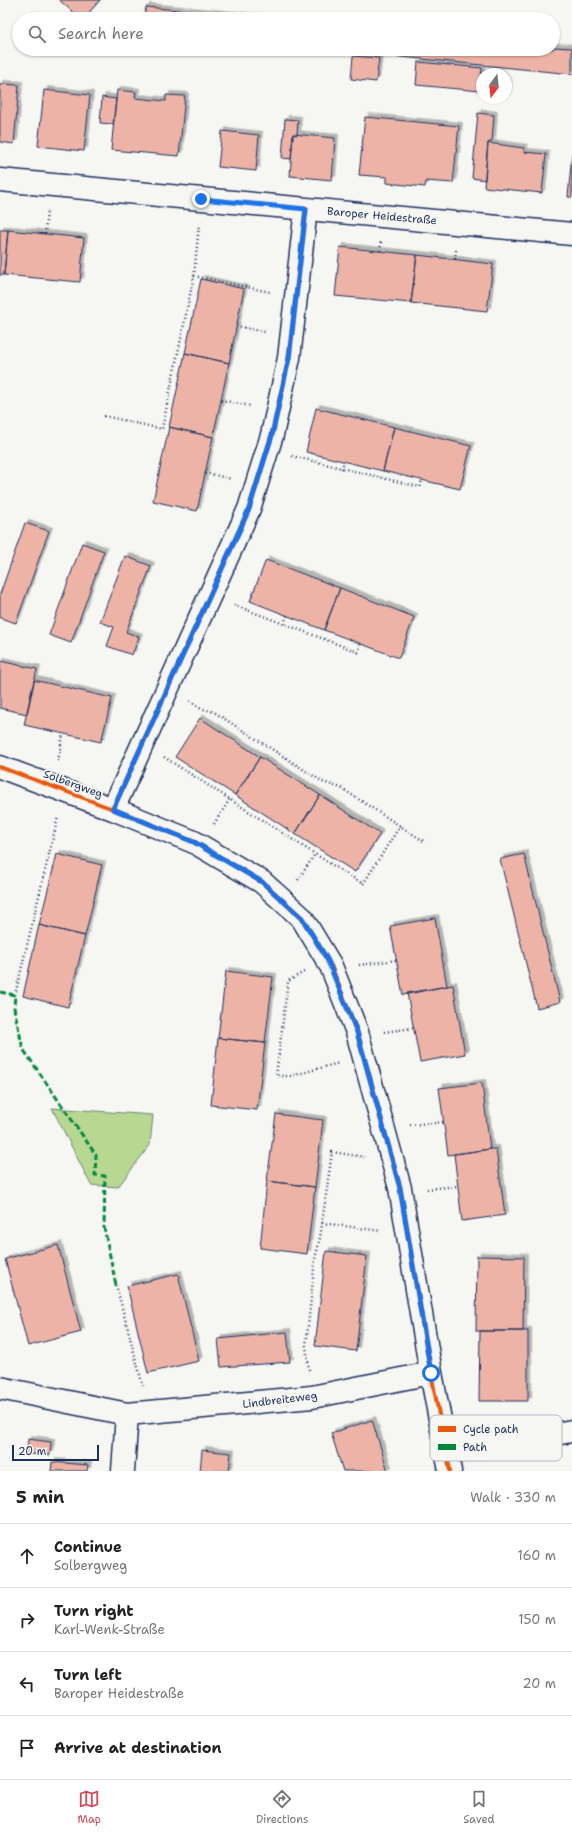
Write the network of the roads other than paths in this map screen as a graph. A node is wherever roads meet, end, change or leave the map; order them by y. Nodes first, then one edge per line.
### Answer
1 (0, 180) edge
2 (306, 209) junction
3 (572, 234) edge
4 (0, 767) edge
5 (113, 809) junction
6 (431, 1373) junction
7 (0, 1388) edge
8 (127, 1414) junction
9 (439, 1415) edge
10 (572, 1431) edge
11 (562, 1434) edge
12 (123, 1471) edge

1 - 2 street, Baroper Heidestraße
2 - 3 street, Baroper Heidestraße
2 - 5 street
4 - 5 street, Solbergweg
5 - 6 street, Solbergweg
6 - 8 street, Lindbreiteweg
6 - 9 street, Solbergweg
7 - 8 street, Lindbreiteweg
8 - 12 street
10 - 11 street

